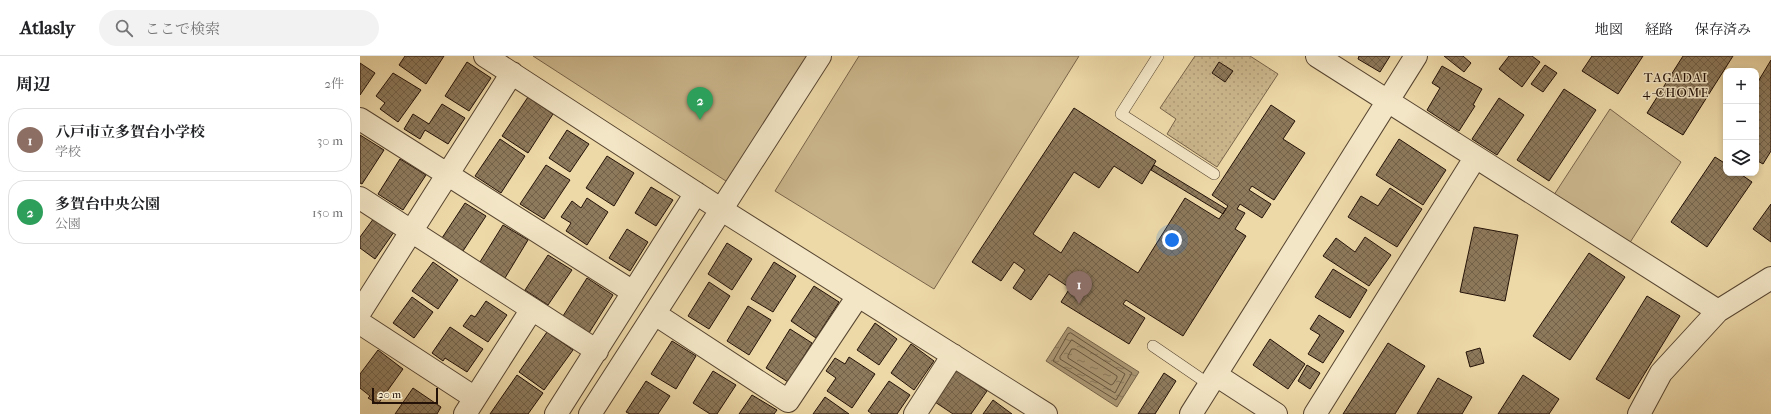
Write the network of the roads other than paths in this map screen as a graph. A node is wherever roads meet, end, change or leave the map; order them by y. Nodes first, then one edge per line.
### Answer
1 (485, 56) edge
2 (820, 56) edge
3 (1158, 56) edge
4 (1316, 56) edge
5 (1416, 56) edge
6 (512, 73) junction
7 (1388, 102) junction
8 (360, 119) edge
9 (1475, 158) junction
10 (447, 174) junction
11 (1214, 174) dead end
12 (696, 193) junction
13 (360, 198) edge
14 (722, 210) junction
15 (411, 231) junction
16 (1771, 278) edge
17 (633, 292) junction
18 (858, 296) junction
19 (532, 309) junction
20 (1718, 311) junction
21 (360, 312) edge
22 (655, 314) junction
23 (360, 323) edge
24 (1153, 346) dead end
25 (597, 350) junction
26 (953, 355) junction
27 (1213, 380) junction
28 (470, 406) edge
29 (561, 407) edge
30 (589, 414) edge
31 (915, 414) edge
32 (1046, 414) edge
33 (1191, 414) edge
34 (1276, 414) edge
35 (1315, 414) edge
36 (1639, 414) edge

1 - 6 street
2 - 14 street
3 - 11 lane
4 - 7 street
5 - 7 street
6 - 10 street
6 - 12 street
7 - 9 street
7 - 27 street
8 - 10 street
9 - 20 street
9 - 35 street
10 - 15 street
10 - 17 street
12 - 14 street
12 - 17 street
13 - 15 street
14 - 18 street
14 - 22 street
15 - 19 street
15 - 21 street
16 - 20 street
17 - 25 street
18 - 22 street
18 - 26 street
19 - 25 street
19 - 28 street
20 - 36 street
22 - 30 street
23 - 28 street
24 - 27 lane
25 - 29 street
26 - 31 street
26 - 32 street
27 - 33 street
27 - 34 street
29 - 30 street

